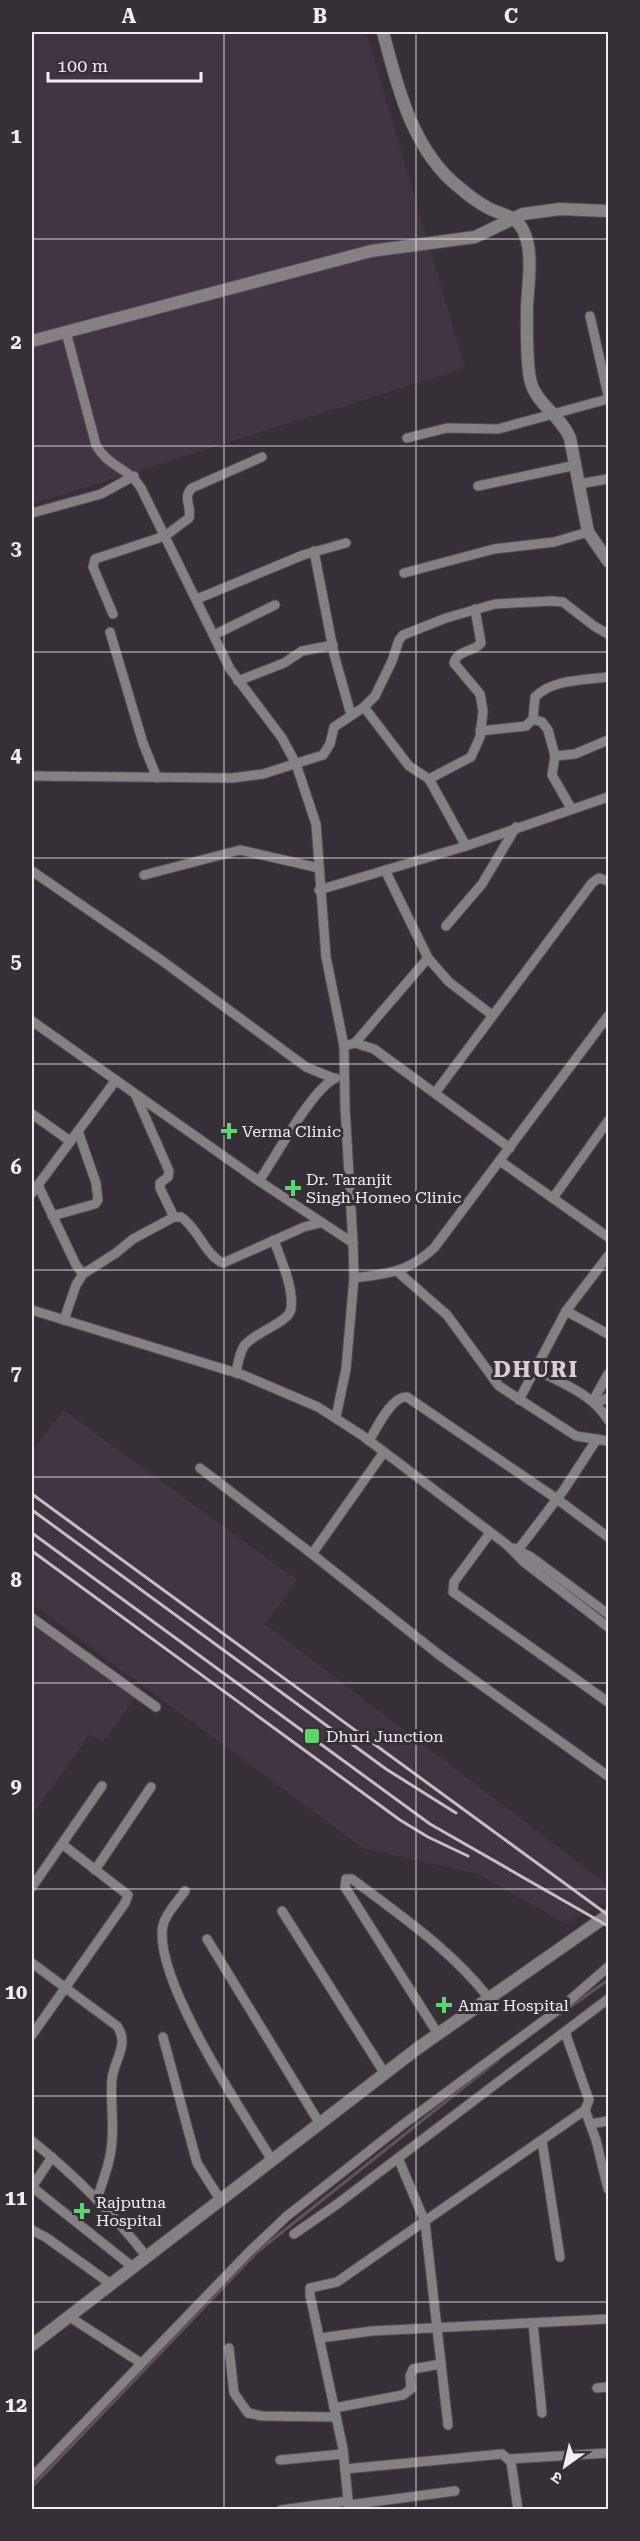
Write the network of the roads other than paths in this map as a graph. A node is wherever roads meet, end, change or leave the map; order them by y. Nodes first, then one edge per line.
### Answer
1 (383, 32) edge
2 (609, 211) edge
3 (513, 217) junction
4 (590, 316) dead end
5 (66, 332) junction
6 (32, 341) edge
7 (609, 397) edge
8 (556, 415) junction
9 (407, 438) dead end
10 (262, 457) dead end
11 (576, 465) junction
12 (134, 476) junction
13 (609, 479) edge
14 (579, 484) junction
15 (478, 486) dead end
16 (32, 513) edge
17 (588, 532) junction
18 (165, 536) junction
19 (346, 543) dead end
20 (314, 551) junction
21 (609, 561) edge
22 (404, 573) dead end
23 (197, 599) junction
24 (275, 605) dead end
25 (475, 609) junction
26 (113, 614) dead end
27 (110, 632) dead end
28 (609, 634) edge
29 (214, 635) junction
30 (333, 645) junction
31 (609, 677) edge
32 (238, 681) junction
33 (364, 707) junction
34 (351, 715) junction
35 (533, 719) junction
36 (480, 730) junction
37 (609, 740) edge
38 (555, 756) junction
39 (296, 764) junction
40 (32, 776) edge
41 (157, 778) junction
42 (429, 779) junction
43 (609, 797) edge
44 (571, 808) junction
45 (516, 827) junction
46 (466, 846) junction
47 (319, 868) junction
48 (385, 870) junction
49 (32, 871) edge
50 (144, 875) dead end
51 (609, 881) edge
52 (319, 890) junction
53 (446, 926) dead end
54 (428, 958) junction
55 (492, 1015) junction
56 (609, 1016) edge
57 (32, 1021) edge
58 (355, 1043) junction
59 (344, 1046) junction
60 (344, 1076) junction
61 (333, 1078) junction
62 (116, 1080) junction
63 (435, 1093) junction
64 (135, 1094) junction
65 (32, 1114) edge
66 (609, 1121) edge
67 (78, 1131) junction
68 (70, 1141) junction
69 (510, 1148) junction
70 (500, 1161) junction
71 (259, 1181) junction
72 (34, 1189) edge
73 (553, 1197) junction
74 (52, 1216) junction
75 (174, 1217) junction
76 (320, 1222) junction
77 (609, 1237) edge
78 (274, 1240) junction
79 (353, 1243) junction
80 (609, 1256) edge
81 (397, 1271) junction
82 (83, 1274) junction
83 (354, 1278) junction
84 (32, 1310) edge
85 (566, 1311) junction
86 (64, 1320) junction
87 (609, 1334) edge
88 (536, 1369) junction
89 (236, 1373) junction
90 (609, 1374) edge
91 (609, 1398) edge
92 (519, 1400) junction
93 (594, 1402) junction
94 (336, 1417) junction
95 (609, 1420) edge
96 (597, 1439) junction
97 (369, 1441) junction
98 (609, 1441) edge
99 (384, 1452) junction
100 (200, 1468) dead end
101 (557, 1499) junction
102 (490, 1533) junction
103 (609, 1537) edge
104 (506, 1544) junction
105 (518, 1550) junction
106 (312, 1554) junction
107 (609, 1614) edge
108 (32, 1618) edge
109 (609, 1627) edge
110 (609, 1702) edge
111 (156, 1707) dead end
112 (609, 1776) edge
113 (102, 1786) dead end
114 (151, 1787) dead end
115 (62, 1844) junction
116 (95, 1870) junction
117 (32, 1887) edge
118 (186, 1891) dead end
119 (282, 1911) dead end
120 (609, 1915) edge
121 (207, 1939) dead end
122 (32, 1963) edge
123 (609, 1967) edge
124 (65, 1988) junction
125 (488, 1997) junction
126 (609, 1999) edge
127 (565, 2032) junction
128 (438, 2034) junction
129 (32, 2036) edge
130 (163, 2037) dead end
131 (385, 2074) junction
132 (585, 2110) junction
133 (609, 2121) edge
134 (320, 2124) junction
135 (590, 2124) junction
136 (32, 2141) edge
137 (542, 2141) junction
138 (52, 2157) junction
139 (398, 2158) junction
140 (272, 2160) junction
141 (32, 2187) edge
142 (609, 2189) edge
143 (97, 2199) junction
144 (220, 2201) junction
145 (425, 2222) junction
146 (32, 2230) edge
147 (294, 2234) dead end
148 (147, 2257) junction
149 (560, 2257) dead end
150 (134, 2268) junction
151 (112, 2285) junction
152 (68, 2316) junction
153 (609, 2319) edge
154 (533, 2324) junction
155 (437, 2328) junction
156 (320, 2338) junction
157 (32, 2346) edge
158 (229, 2348) dead end
159 (141, 2363) junction
160 (441, 2364) junction
161 (609, 2387) edge
162 (597, 2388) dead end
163 (335, 2412) junction
164 (542, 2413) dead end
165 (448, 2425) dead end
166 (609, 2453) edge
167 (344, 2454) junction
168 (509, 2459) junction
169 (280, 2460) dead end
170 (345, 2469) junction
171 (32, 2477) edge
172 (454, 2491) dead end
173 (349, 2505) edge
174 (281, 2510) edge
175 (518, 2510) edge

1 - 3 street
2 - 3 street
3 - 5 street
3 - 8 street
4 - 7 street
5 - 6 street
5 - 12 street
7 - 8 street
8 - 9 street
8 - 11 street
10 - 18 street
11 - 14 street
11 - 15 street
12 - 16 street
12 - 18 street
13 - 14 street
14 - 17 street
17 - 21 street
17 - 22 street
18 - 23 street
18 - 26 street
19 - 20 street
20 - 23 street
20 - 30 street
23 - 29 street
24 - 29 street
25 - 28 street
25 - 33 street
25 - 36 street
27 - 41 street
29 - 32 street
30 - 32 street
30 - 34 street
31 - 35 street
32 - 39 street
33 - 34 street
33 - 42 street
34 - 39 street
35 - 36 street
35 - 38 street
36 - 42 street
37 - 38 street
38 - 44 street
39 - 41 street
39 - 47 street
40 - 41 street
42 - 46 street
43 - 44 street
44 - 45 street
45 - 46 street
45 - 53 street
46 - 48 street
47 - 50 street
47 - 52 street
48 - 52 street
48 - 54 street
49 - 61 street
51 - 55 street
52 - 59 street
54 - 55 street
54 - 58 street
55 - 63 street
56 - 69 street
57 - 62 street
58 - 59 street
58 - 63 street
59 - 60 street
60 - 61 street
60 - 79 street
61 - 71 street
62 - 64 street
62 - 67 street
63 - 69 street
64 - 71 street
64 - 75 street
65 - 68 street
66 - 73 street
67 - 68 street
67 - 74 street
68 - 72 street
69 - 70 street
70 - 73 street
70 - 81 street
71 - 76 street
72 - 74 street
73 - 77 street
74 - 82 street
75 - 78 street
75 - 82 street
76 - 78 street
76 - 79 street
78 - 89 street
79 - 83 street
80 - 85 street
81 - 83 street
81 - 92 street
82 - 86 street
83 - 94 street
84 - 86 street
85 - 87 street
85 - 88 street
86 - 89 street
88 - 92 street
88 - 93 street
89 - 94 street
90 - 93 street
91 - 93 street
92 - 96 street
93 - 95 street
94 - 97 street
96 - 98 street
96 - 101 street
97 - 99 street
97 - 101 street
99 - 102 street
99 - 106 street
100 - 106 street
101 - 103 street
101 - 105 street
102 - 104 street
102 - 110 street
104 - 105 street
104 - 109 street
105 - 107 street
106 - 112 street
108 - 111 street
113 - 115 street
114 - 116 street
115 - 116 street
115 - 117 street
116 - 124 street
118 - 140 street
119 - 131 street
120 - 125 street
121 - 134 street
122 - 124 street
123 - 159 street
124 - 129 street
124 - 143 street
125 - 128 street
125 - 128 street
126 - 127 street
127 - 132 street
127 - 139 street
128 - 131 street
130 - 144 street
131 - 134 street
132 - 135 street
132 - 137 street
133 - 135 street
134 - 140 street
135 - 142 street
136 - 138 street
137 - 145 street
137 - 149 street
138 - 141 street
138 - 143 street
139 - 145 street
139 - 147 street
140 - 144 street
141 - 150 street
143 - 148 street
144 - 148 street
145 - 155 street
145 - 156 street
146 - 151 street
148 - 150 street
150 - 151 street
151 - 152 street
152 - 157 street
152 - 159 street
153 - 154 street
154 - 155 street
154 - 164 street
155 - 156 street
155 - 160 street
156 - 163 street
158 - 163 street
159 - 171 street
160 - 163 street
160 - 165 street
161 - 162 street
163 - 167 street
166 - 168 street
167 - 169 street
167 - 170 street
168 - 170 street
168 - 175 street
170 - 173 street
172 - 173 street
173 - 174 street

